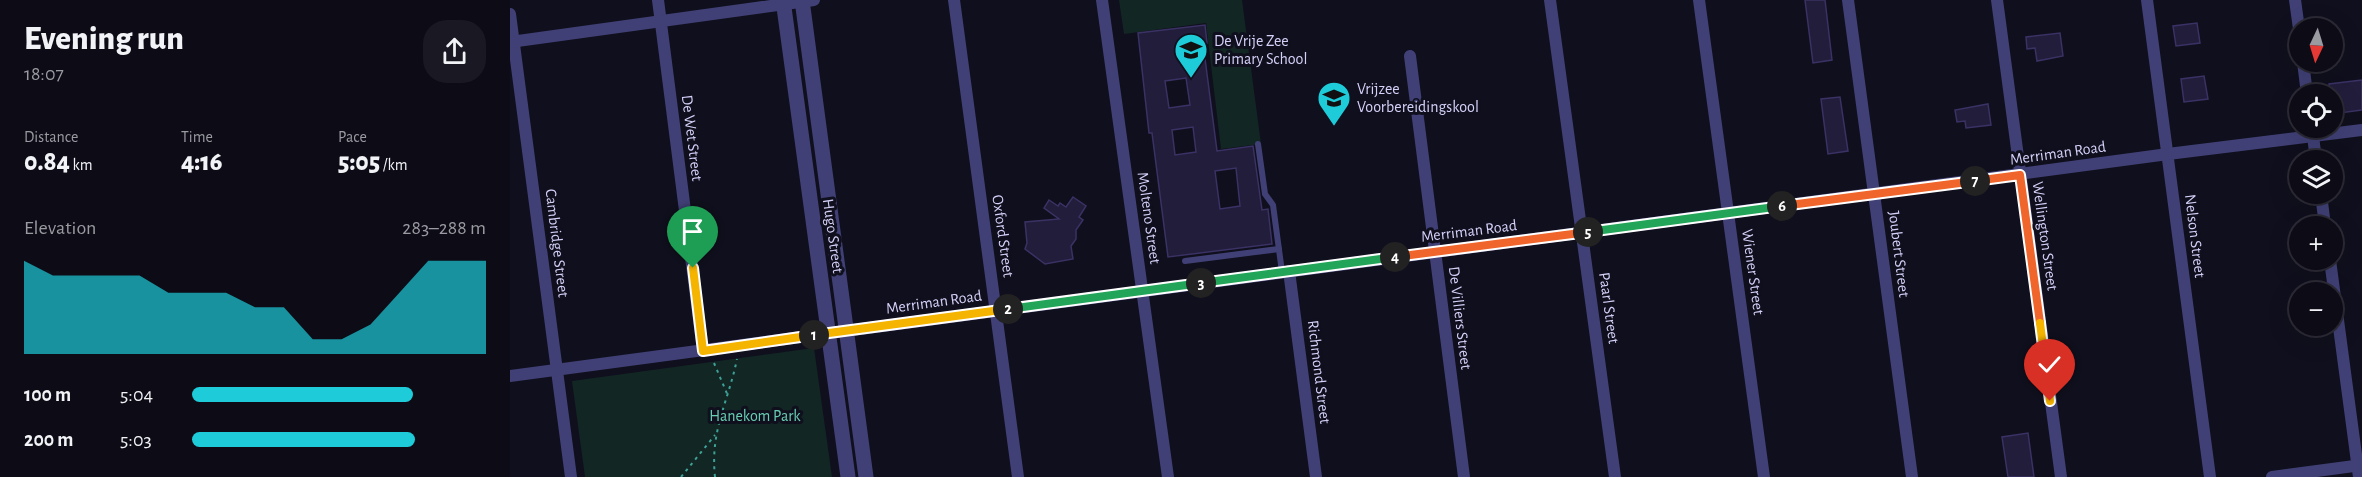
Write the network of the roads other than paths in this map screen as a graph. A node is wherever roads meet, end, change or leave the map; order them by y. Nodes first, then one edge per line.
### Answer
1 (658, 0) edge
2 (806, 0) edge
3 (954, 0) edge
4 (1102, 0) edge
5 (1550, 0) edge
6 (1700, 0) edge
7 (1848, 0) edge
8 (1997, 0) edge
9 (2147, 0) edge
10 (2295, 0) edge
11 (784, 3) edge
12 (510, 14) edge
13 (2298, 18) edge
14 (661, 21) junction
15 (512, 41) edge
16 (1410, 56) dead end
17 (2362, 130) edge
18 (2343, 131) edge
19 (2289, 136) edge
20 (1258, 144) dead end
21 (2168, 154) junction
22 (2020, 175) junction
23 (1875, 194) junction
24 (1729, 213) junction
25 (1582, 233) junction
26 (1279, 249) junction
27 (1436, 252) junction
28 (1185, 261) dead end
29 (2331, 270) edge
30 (1286, 272) junction
31 (1143, 291) junction
32 (996, 310) junction
33 (847, 331) junction
34 (829, 333) junction
35 (703, 351) junction
36 (556, 370) junction
37 (510, 376) edge
38 (2359, 469) edge
39 (571, 477) edge
40 (848, 477) edge
41 (867, 477) edge
42 (1018, 477) edge
43 (1168, 477) edge
44 (1316, 477) edge
45 (1464, 477) edge
46 (1615, 477) edge
47 (1764, 477) edge
48 (1912, 477) edge
49 (2061, 477) edge
50 (2210, 477) edge
51 (2271, 477) edge

1 - 14 street, De Wet Street
2 - 11 street
2 - 33 street, Hugo Street
3 - 32 street, Oxford Street
4 - 31 street, Molteno Street
5 - 25 street, Paarl Street
6 - 24 street, Wiener Street
7 - 23 street, Joubert Street
8 - 22 street, Wellington Street
9 - 21 street, Nelson Street
10 - 13 street
11 - 14 street
11 - 34 street, Hugo Street
12 - 15 street, Cambridge Street
14 - 15 street
14 - 35 street, De Wet Street
15 - 36 street, Cambridge Street
16 - 27 street, De Villiers Street
17 - 18 street, Merriman Road
19 - 21 street, Merriman Road
20 - 26 lane
21 - 22 street, Merriman Road
21 - 50 street, Nelson Street
22 - 23 street, Merriman Road
22 - 49 street, Wellington Street
23 - 24 street, Merriman Road
23 - 48 street, Joubert Street
24 - 25 street, Merriman Road
24 - 47 street, Wiener Street
25 - 27 street, Merriman Road
25 - 46 street, Paarl Street
26 - 28 lane
26 - 30 lane
27 - 30 street, Merriman Road
27 - 45 street, De Villiers Street
29 - 38 street
30 - 31 street, Merriman Road
30 - 44 street, Richmond Street
31 - 32 street, Merriman Road
31 - 43 street, Molteno Street
32 - 33 street, Merriman Road
32 - 42 street, Oxford Street
33 - 34 street, Merriman Road
33 - 41 street, Hugo Street
34 - 35 street, Merriman Road
34 - 40 street, Hugo Street
35 - 36 street, Merriman Road
36 - 37 street, Merriman Road
36 - 39 street, Cambridge Street
38 - 51 street

